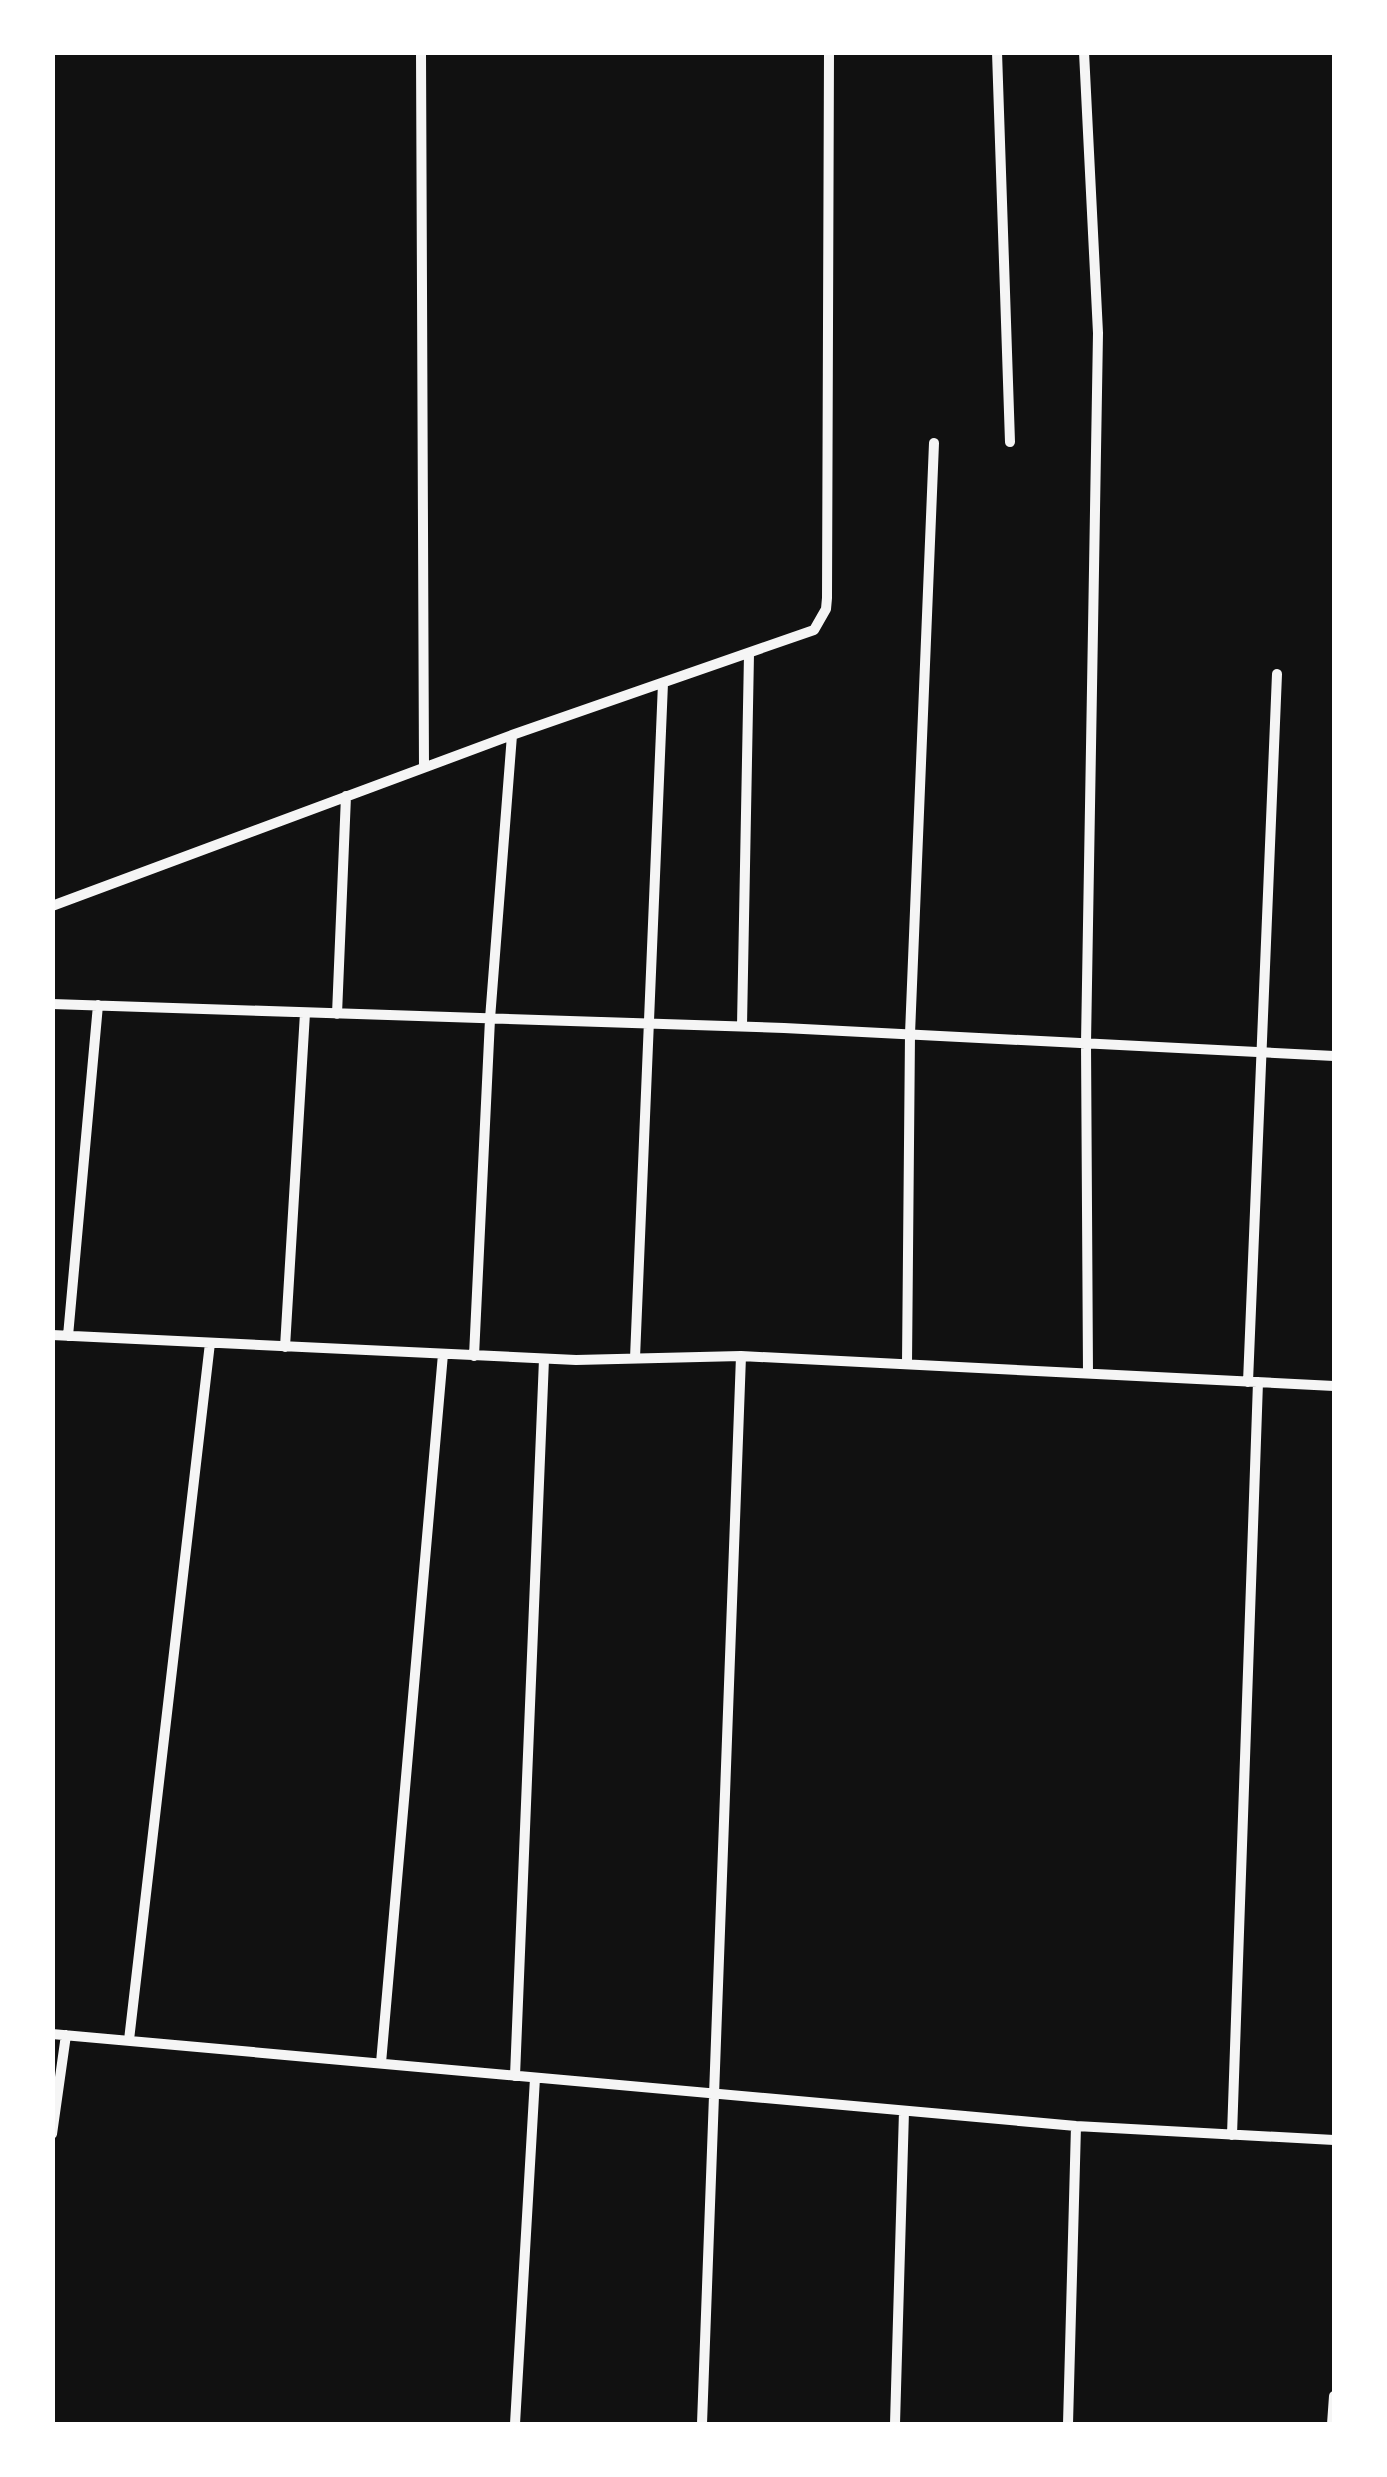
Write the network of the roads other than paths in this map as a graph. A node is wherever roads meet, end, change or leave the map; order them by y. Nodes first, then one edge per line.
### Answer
1 (421, 52) edge
2 (829, 52) edge
3 (996, 52) edge
4 (1084, 52) edge
5 (1010, 442) dead end
6 (934, 443) dead end
7 (749, 654) junction
8 (1278, 674) dead end
9 (663, 683) junction
10 (512, 735) junction
11 (424, 768) junction
12 (346, 796) junction
13 (52, 906) edge
14 (52, 1004) edge
15 (98, 1005) junction
16 (305, 1013) junction
17 (338, 1014) junction
18 (490, 1020) junction
19 (648, 1023) junction
20 (742, 1026) junction
21 (910, 1034) junction
22 (1086, 1042) junction
23 (1262, 1051) junction
24 (1334, 1056) edge
25 (52, 1336) edge
26 (68, 1336) junction
27 (210, 1343) junction
28 (285, 1346) junction
29 (444, 1354) junction
30 (474, 1356) junction
31 (741, 1356) junction
32 (544, 1358) junction
33 (635, 1358) junction
34 (907, 1364) junction
35 (1088, 1374) junction
36 (1253, 1382) junction
37 (1334, 1386) edge
38 (52, 2034) edge
39 (66, 2035) junction
40 (129, 2040) junction
41 (382, 2064) junction
42 (515, 2076) junction
43 (535, 2078) junction
44 (714, 2094) junction
45 (904, 2111) junction
46 (1076, 2126) junction
47 (52, 2134) edge
48 (1232, 2135) junction
49 (1334, 2140) edge
50 (1334, 2396) edge
51 (515, 2424) edge
52 (702, 2424) edge
53 (896, 2424) edge
54 (1068, 2424) edge
55 (1332, 2424) edge

1 - 11 street
2 - 7 street
3 - 5 street
4 - 22 street
6 - 21 street
7 - 9 street
7 - 20 street
8 - 23 street
9 - 10 street
9 - 19 street
10 - 11 street
10 - 18 street
11 - 12 street
12 - 13 street
12 - 17 street
14 - 15 street
15 - 16 street
15 - 26 street
16 - 17 street
16 - 28 street
17 - 18 street
18 - 19 street
18 - 30 street
19 - 20 street
19 - 33 street
20 - 21 street
21 - 22 street
21 - 34 street
22 - 23 street
22 - 35 street
23 - 24 street
23 - 36 street
25 - 26 street
26 - 27 street
27 - 28 street
27 - 40 street
28 - 29 street
29 - 30 street
29 - 41 street
30 - 32 street
31 - 33 street
31 - 34 street
31 - 44 street
32 - 33 street
32 - 42 street
34 - 35 street
35 - 36 street
36 - 37 street
36 - 48 street
38 - 39 street
39 - 40 street
39 - 47 street
40 - 41 street
41 - 42 street
42 - 43 street
43 - 44 street
43 - 51 street
44 - 45 street
44 - 52 street
45 - 46 street
45 - 53 street
46 - 48 street
46 - 54 street
48 - 49 street
50 - 55 street

